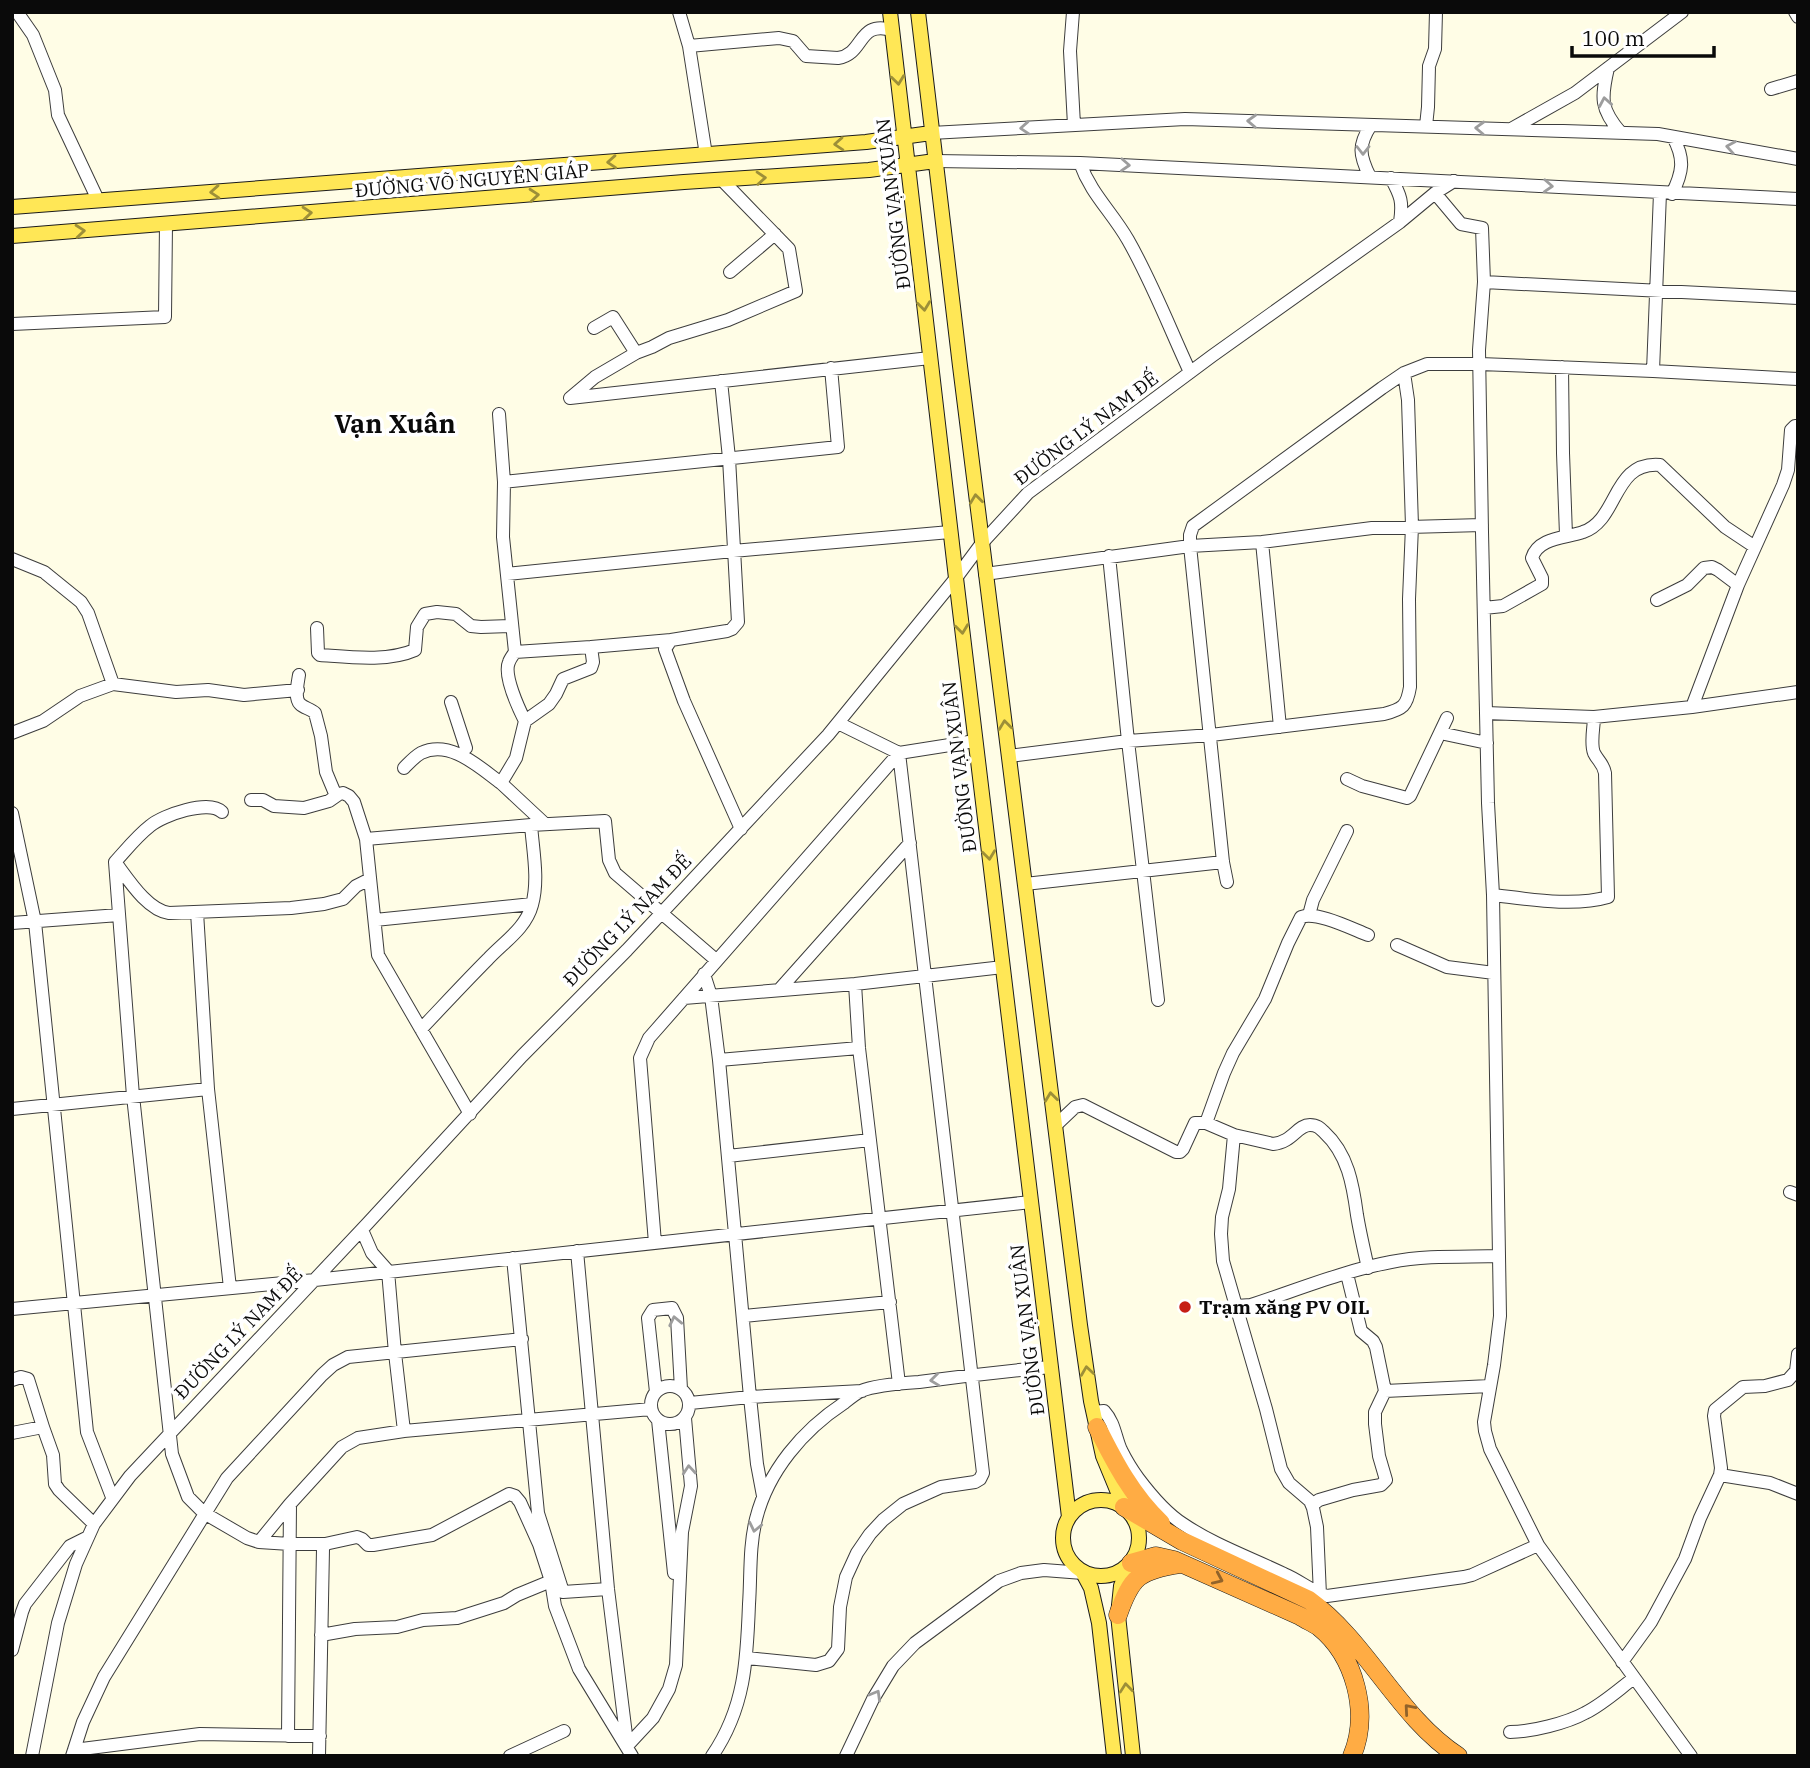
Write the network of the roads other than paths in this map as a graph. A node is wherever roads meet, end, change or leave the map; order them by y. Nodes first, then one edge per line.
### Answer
1 (17, 12) edge
2 (679, 12) edge
3 (890, 12) edge
4 (918, 12) edge
5 (1073, 12) edge
6 (1436, 12) edge
7 (1682, 12) edge
8 (1795, 12) edge
9 (1798, 17) edge
10 (892, 30) junction
11 (689, 46) junction
12 (1608, 68) junction
13 (1798, 81) edge
14 (1771, 89) dead end
15 (1074, 125) junction
16 (1371, 125) junction
17 (1426, 127) junction
18 (1511, 129) junction
19 (931, 133) junction
20 (1620, 133) junction
21 (905, 137) junction
22 (1673, 137) junction
23 (706, 155) junction
24 (688, 156) junction
25 (1798, 159) edge
26 (934, 161) junction
27 (1080, 163) junction
28 (908, 165) junction
29 (1370, 177) junction
30 (1391, 178) junction
31 (723, 181) junction
32 (1454, 181) junction
33 (690, 182) junction
34 (1435, 193) junction
35 (1666, 194) junction
36 (1798, 199) edge
37 (98, 200) junction
38 (12, 207) edge
39 (1400, 222) junction
40 (166, 224) junction
41 (775, 234) junction
42 (12, 236) edge
43 (730, 272) dead end
44 (1484, 282) junction
45 (1657, 292) junction
46 (1798, 298) edge
47 (12, 324) edge
48 (594, 328) dead end
49 (635, 353) junction
50 (930, 358) junction
51 (1480, 364) junction
52 (1562, 367) junction
53 (831, 369) junction
54 (1653, 371) junction
55 (1190, 372) junction
56 (1404, 373) junction
57 (1798, 379) edge
58 (721, 381) junction
59 (499, 414) dead end
60 (1798, 426) edge
61 (729, 458) junction
62 (504, 482) junction
63 (1482, 525) junction
64 (1412, 526) junction
65 (950, 532) junction
66 (1566, 536) junction
67 (1262, 542) junction
68 (982, 543) junction
69 (1190, 546) junction
70 (1755, 547) junction
71 (733, 551) junction
72 (1109, 556) junction
73 (12, 559) edge
74 (507, 574) junction
75 (985, 574) junction
76 (956, 578) junction
77 (1738, 585) junction
78 (1657, 600) dead end
79 (1484, 608) junction
80 (512, 626) junction
81 (317, 628) dead end
82 (671, 640) junction
83 (591, 647) junction
84 (515, 652) junction
85 (299, 675) dead end
86 (113, 684) junction
87 (298, 690) junction
88 (1798, 692) edge
89 (451, 702) dead end
90 (1692, 707) junction
91 (1486, 713) junction
92 (1594, 717) junction
93 (1447, 718) dead end
94 (525, 721) junction
95 (838, 723) junction
96 (1280, 727) junction
97 (12, 733) edge
98 (1440, 733) junction
99 (1211, 735) junction
100 (975, 741) junction
101 (1128, 741) junction
102 (1487, 743) junction
103 (899, 753) junction
104 (468, 754) junction
105 (1009, 756) junction
106 (404, 768) dead end
107 (1347, 779) dead end
108 (501, 783) junction
109 (335, 796) junction
110 (251, 800) dead end
111 (222, 812) dead end
112 (12, 813) edge
113 (545, 824) junction
114 (531, 825) junction
115 (741, 829) junction
116 (1348, 831) dead end
117 (366, 839) junction
118 (910, 843) junction
119 (115, 862) junction
120 (1223, 862) junction
121 (1143, 870) junction
122 (370, 879) junction
123 (1227, 882) dead end
124 (1025, 884) junction
125 (1493, 895) junction
126 (532, 904) junction
127 (197, 912) junction
128 (662, 912) junction
129 (119, 915) junction
130 (1309, 915) junction
131 (375, 920) junction
132 (36, 922) junction
133 (12, 923) edge
134 (1368, 935) dead end
135 (1396, 945) dead end
136 (716, 960) junction
137 (1003, 967) junction
138 (1494, 973) junction
139 (704, 974) junction
140 (925, 977) junction
141 (855, 984) junction
142 (779, 990) junction
143 (711, 996) junction
144 (684, 998) junction
145 (1158, 1000) dead end
146 (421, 1029) junction
147 (859, 1048) junction
148 (719, 1060) junction
149 (208, 1089) junction
150 (133, 1096) junction
151 (53, 1104) junction
152 (12, 1109) edge
153 (470, 1114) junction
154 (1206, 1123) junction
155 (1055, 1126) junction
156 (1234, 1135) junction
157 (870, 1140) junction
158 (728, 1156) junction
159 (1031, 1202) junction
160 (954, 1212) junction
161 (881, 1219) junction
162 (362, 1230) junction
163 (734, 1235) junction
164 (655, 1243) junction
165 (577, 1251) junction
166 (1499, 1256) junction
167 (513, 1258) junction
168 (1368, 1268) junction
169 (388, 1271) junction
170 (1347, 1273) junction
171 (315, 1280) junction
172 (230, 1288) junction
173 (155, 1295) junction
174 (890, 1302) junction
175 (75, 1303) junction
176 (1236, 1306) junction
177 (12, 1309) edge
178 (744, 1317) junction
179 (522, 1339) junction
180 (395, 1353) junction
181 (1798, 1354) edge
182 (1051, 1367) junction
183 (972, 1375) junction
184 (12, 1380) edge
185 (899, 1384) junction
186 (1490, 1386) junction
187 (681, 1389) junction
188 (863, 1391) junction
189 (1385, 1391) junction
190 (656, 1392) junction
191 (750, 1397) junction
192 (690, 1404) junction
193 (592, 1413) junction
194 (655, 1414) junction
195 (685, 1418) junction
196 (530, 1420) junction
197 (1095, 1420) junction
198 (43, 1427) junction
199 (404, 1431) junction
200 (12, 1433) edge
201 (169, 1433) junction
202 (1720, 1475) junction
203 (1798, 1494) edge
204 (763, 1496) junction
205 (112, 1497) junction
206 (290, 1504) junction
207 (1312, 1505) junction
208 (1124, 1507) junction
209 (204, 1513) junction
210 (1069, 1517) junction
211 (94, 1524) junction
212 (88, 1537) junction
213 (1182, 1541) junction
214 (258, 1542) junction
215 (290, 1544) junction
216 (325, 1544) junction
217 (1538, 1545) junction
218 (1130, 1563) junction
219 (1184, 1564) junction
220 (1083, 1573) junction
221 (555, 1589) junction
222 (608, 1589) junction
223 (1320, 1594) junction
224 (677, 1611) junction
225 (1118, 1615) junction
226 (15, 1625) edge
227 (321, 1635) junction
228 (12, 1650) edge
229 (747, 1658) junction
230 (1622, 1662) junction
231 (1634, 1678) junction
232 (564, 1731) dead end
233 (1510, 1732) dead end
234 (288, 1736) junction
235 (320, 1736) junction
236 (629, 1751) edge
237 (73, 1753) edge
238 (33, 1756) edge
239 (319, 1756) edge
240 (510, 1756) edge
241 (712, 1756) edge
242 (846, 1756) edge
243 (1114, 1756) edge
244 (1133, 1756) edge
245 (1352, 1756) edge
246 (1458, 1756) edge
247 (1691, 1756) edge

1 - 37 street
2 - 11 street
3 - 10 main road, ĐƯỜNG VẠN XUÂN
4 - 19 main road
5 - 15 street
6 - 17 street
7 - 12 street
8 - 9 street
10 - 11 street
10 -> 21 main road, ĐƯỜNG VẠN XUÂN
11 - 23 street
12 - 18 street
20 -> 12 street
13 - 14 street
16 -> 15 street
15 -> 19 street
16 - 17 street
16 -> 29 street
18 -> 17 street
18 - 20 street
19 - 21 main road, ĐƯỜNG VÕ NGUYÊN GIÁP
19 - 26 main road
20 - 22 street
21 -> 23 main road, ĐƯỜNG VÕ NGUYÊN GIÁP
21 - 28 main road, ĐƯỜNG VẠN XUÂN
25 -> 22 street
22 - 35 street
23 - 24 main road, ĐƯỜNG VÕ NGUYÊN GIÁP
24 - 33 main road
24 -> 37 main road, ĐƯỜNG VÕ NGUYÊN GIÁP
26 - 27 street
26 - 28 main road, ĐƯỜNG VÕ NGUYÊN GIÁP
68 -> 26 main road
27 -> 29 street
27 - 55 street
31 -> 28 main road, ĐƯỜNG VÕ NGUYÊN GIÁP
28 -> 50 main road, ĐƯỜNG VẠN XUÂN
29 - 30 street
30 - 32 street
30 - 39 street
31 - 33 main road, ĐƯỜNG VÕ NGUYÊN GIÁP
31 - 41 street
32 - 34 street, ĐƯỜNG LÝ NAM ĐẾ
32 -> 35 street
40 -> 33 main road, ĐƯỜNG VÕ NGUYÊN GIÁP
34 - 39 street, ĐƯỜNG LÝ NAM ĐẾ
34 - 44 street
35 - 36 street
35 - 45 street
37 - 38 main road, ĐƯỜNG VÕ NGUYÊN GIÁP
39 - 55 street, ĐƯỜNG LÝ NAM ĐẾ
42 -> 40 main road, ĐƯỜNG VÕ NGUYÊN GIÁP
40 - 47 street
41 - 43 street
41 - 49 street
44 - 45 street
44 - 51 street
45 - 46 street
45 - 54 street
48 - 49 street
49 - 58 street
50 - 53 street
50 - 65 main road, ĐƯỜNG VẠN XUÂN
51 - 52 street
51 - 56 street
51 - 63 street
52 - 54 street
52 - 66 street
53 - 58 street
53 - 61 street
54 - 57 street
55 - 68 street, ĐƯỜNG LÝ NAM ĐẾ
56 - 64 street
56 - 69 street
58 - 61 street
59 - 62 street
60 - 70 street
61 - 62 street
61 - 71 street
62 - 74 street
63 - 64 street
63 - 79 street
64 - 67 street
64 - 96 street
65 - 71 street
65 - 76 main road, ĐƯỜNG VẠN XUÂN
66 - 70 street
66 - 79 street
67 - 69 street
67 - 96 street
68 - 75 main road
68 - 76 street, ĐƯỜNG LÝ NAM ĐẾ
69 - 72 street
69 - 99 street
70 - 77 street
71 - 74 street
71 - 82 street
72 - 75 street
72 - 101 street
73 - 86 street
74 - 80 street
105 -> 75 main road
76 - 95 street, ĐƯỜNG LÝ NAM ĐẾ
76 -> 100 main road, ĐƯỜNG VẠN XUÂN
77 - 78 street
77 - 90 street
79 - 91 street
80 - 81 street
80 - 84 street
82 - 83 street
82 - 115 street
83 - 84 street
83 - 94 street
84 - 94 street
85 - 87 street
86 - 87 street
86 - 97 street
87 - 109 street
88 - 90 street
89 - 104 street
90 - 92 street
91 - 92 street
91 - 102 street
92 - 125 street
93 - 98 street
94 - 108 street
95 - 103 street
95 - 115 street, ĐƯỜNG LÝ NAM ĐẾ
96 - 99 street
98 - 102 street
98 - 107 street
99 - 101 street
99 - 120 street
100 - 103 street
100 -> 137 main road, ĐƯỜNG VẠN XUÂN
101 - 105 street
101 - 121 street
102 - 125 street
103 - 118 street
103 - 136 street
104 - 106 street
104 - 108 street
105 - 124 main road
108 - 113 street
109 - 110 street
109 - 117 street
111 - 119 street
112 - 132 street
113 - 114 street
113 - 128 street
114 - 117 street
114 - 126 street
115 - 128 street, ĐƯỜNG LÝ NAM ĐẾ
116 - 130 street
117 - 122 street
118 - 140 street
118 - 142 street
119 - 127 street
119 - 129 street
120 - 121 street
120 - 123 street
121 - 124 street
121 - 145 street
122 - 127 street
122 - 131 street
155 -> 124 main road
125 - 138 street
126 - 131 street
126 - 146 street
127 - 149 street
128 - 136 street
128 - 153 street, ĐƯỜNG LÝ NAM ĐẾ
129 - 132 street
129 - 150 street
130 - 134 street
130 - 154 street
131 - 146 street
132 - 133 street
132 - 151 street
135 - 138 street
136 - 139 street
137 - 140 street
137 - 159 main road, ĐƯỜNG VẠN XUÂN
138 - 166 street
139 - 143 street
139 - 144 street
140 - 141 street
140 - 160 street
141 - 142 street
141 - 147 street
142 - 143 street
143 - 144 street
143 - 148 street
144 - 164 street
146 - 153 street
147 - 148 street
147 - 157 street
148 - 158 street
149 - 150 street
149 - 172 street
150 - 151 street
150 - 173 street
151 - 152 street
151 - 175 street
153 - 162 street, ĐƯỜNG LÝ NAM ĐẾ
154 - 155 street
154 - 156 street
197 -> 155 main road
156 - 168 street
156 - 176 street
157 - 158 street
157 - 161 street
158 - 163 street
159 - 160 street
159 - 182 main road, ĐƯỜNG VẠN XUÂN
160 - 161 street
160 - 183 street
161 - 163 street
161 - 174 street
162 - 169 street
162 - 171 street, ĐƯỜNG LÝ NAM ĐẾ
163 - 164 street
163 - 178 street
164 - 165 street
165 - 167 street
165 - 193 street
166 - 168 street
166 - 186 street
167 - 169 street
167 - 179 street
168 - 170 street
169 - 171 street
169 - 180 street
170 - 176 street
170 - 189 street
171 - 172 street
171 - 201 street, ĐƯỜNG LÝ NAM ĐẾ
172 - 173 street
173 - 175 street
173 - 201 street
174 - 178 street
174 - 185 street
175 - 177 street
175 - 205 street
176 - 207 street
178 - 191 street
179 - 180 street
179 - 196 street
180 - 199 street
180 - 209 street
181 - 202 street
182 - 183 street
182 - 210 main road, ĐƯỜNG VẠN XUÂN
183 -> 185 street
183 - 229 street
184 - 198 street
185 - 188 street
186 - 189 street
186 - 217 street
187 - 190 street
187 -> 190 street
187 - 192 street
188 - 191 street
188 - 204 street
189 - 207 street
190 - 194 street
191 - 192 street
191 - 204 street
192 - 195 street
193 - 194 street
193 - 196 street
193 - 222 street
194 - 195 street
194 - 224 street
224 -> 195 street
196 - 199 street
196 - 221 street
197 - 208 main road
197 - 213 highway
197 - 223 street
198 - 200 street
198 - 211 street
199 - 206 street
201 - 205 street, ĐƯỜNG LÝ NAM ĐẾ
201 - 209 street
202 - 203 street
202 - 230 street
204 -> 229 street
205 - 211 street, ĐƯỜNG LÝ NAM ĐẾ
206 - 214 street
206 - 215 street
207 - 223 street
208 - 210 main road
208 - 213 highway
208 - 218 main road
209 - 214 street
209 - 237 street
210 - 220 main road
211 - 212 street, ĐƯỜNG LÝ NAM ĐẾ
212 - 226 street
212 - 238 street, ĐƯỜNG LÝ NAM ĐẾ
246 -> 213 highway
214 - 215 street
215 - 216 street
215 - 234 street
216 - 221 street
216 - 227 street
217 - 223 street
217 - 230 street
218 - 219 highway
218 - 220 main road
218 - 225 main road
219 - 225 highway
219 -> 245 highway
242 -> 220 street
220 - 243 main road
221 - 222 street
221 - 227 street
221 - 236 street
222 - 236 street
224 - 236 street
244 -> 225 main road
226 - 228 street
227 - 235 street
229 - 241 street
230 - 231 street
231 - 233 street
231 - 247 street
232 - 240 street
234 - 235 street
234 - 237 street
235 - 239 street

